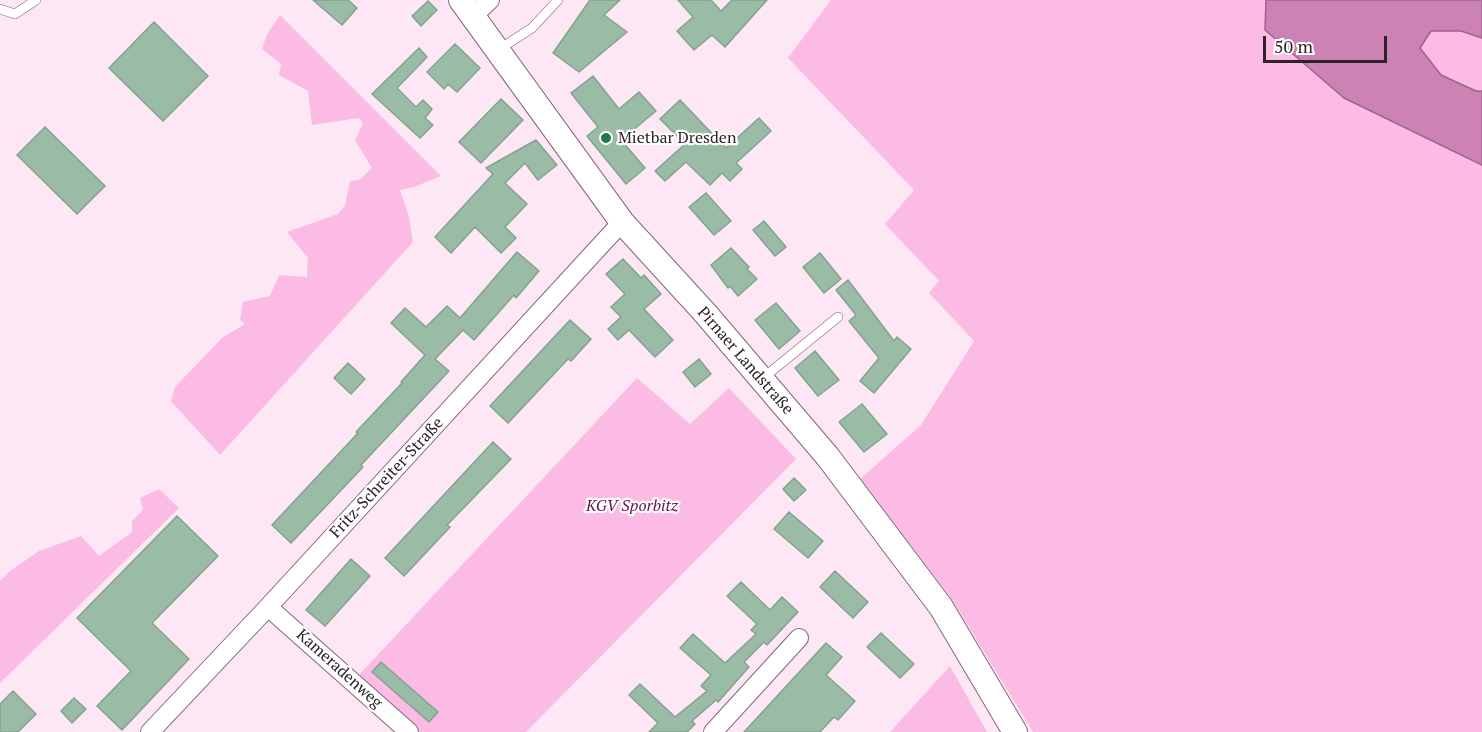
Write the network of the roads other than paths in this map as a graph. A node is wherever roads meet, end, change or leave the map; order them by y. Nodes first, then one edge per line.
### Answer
1 (36, 0) edge
2 (490, 0) edge
3 (558, 0) edge
4 (467, 8) edge
5 (0, 9) edge
6 (498, 50) junction
7 (622, 222) junction
8 (838, 317) dead end
9 (762, 379) junction
10 (268, 607) junction
11 (799, 639) dead end
12 (150, 732) edge
13 (409, 732) edge
14 (714, 732) edge
15 (1015, 732) edge

1 - 5 lane
2 - 4 street
3 - 6 lane
4 - 6 street, Pirnaer Landstraße
6 - 7 street, Pirnaer Landstraße
7 - 9 street, Pirnaer Landstraße
7 - 10 street, Fritz-Schreiter-Straße
8 - 9 lane
9 - 15 street, Pirnaer Landstraße
10 - 12 street, Fritz-Schreiter-Straße
10 - 13 street, Kameradenweg
11 - 14 street

